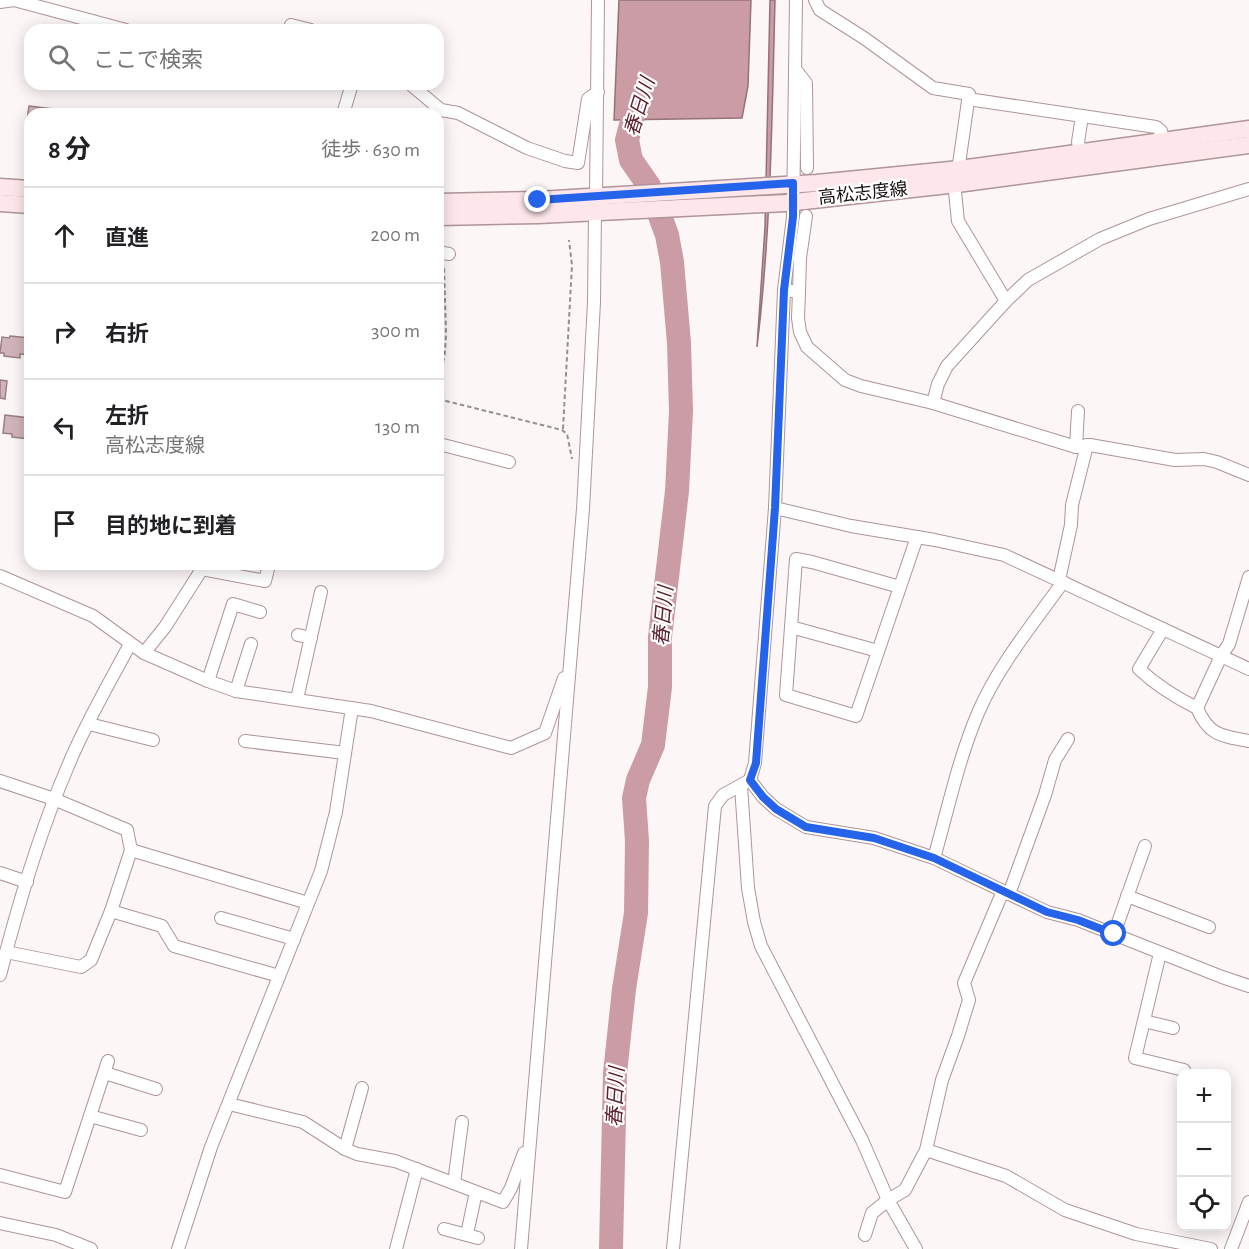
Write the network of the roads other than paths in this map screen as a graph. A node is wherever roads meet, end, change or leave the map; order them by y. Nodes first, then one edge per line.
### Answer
1 (591, 0) edge
2 (598, 0) edge
3 (796, 0) edge
4 (815, 0) edge
5 (0, 3) edge
6 (598, 18) junction
7 (104, 24) edge
8 (795, 69) junction
9 (350, 90) edge
10 (417, 90) edge
11 (598, 92) junction
12 (968, 99) junction
13 (345, 108) edge
14 (439, 108) edge
15 (444, 111) edge
16 (1082, 116) junction
17 (1249, 129) edge
18 (1162, 141) junction
19 (1249, 145) edge
20 (1080, 152) junction
21 (807, 168) dead end
22 (958, 176) junction
23 (789, 184) junction
24 (0, 187) edge
25 (24, 189) edge
26 (1249, 189) edge
27 (444, 202) edge
28 (789, 202) junction
29 (0, 203) edge
30 (600, 204) junction
31 (24, 205) edge
32 (806, 216) dead end
33 (444, 217) edge
34 (784, 290) junction
35 (799, 292) junction
36 (1006, 301) junction
37 (933, 404) junction
38 (1078, 411) dead end
39 (444, 445) edge
40 (1082, 446) junction
41 (509, 462) dead end
42 (1249, 475) edge
43 (775, 508) junction
44 (917, 537) junction
45 (201, 570) edge
46 (220, 570) edge
47 (268, 570) edge
48 (0, 576) edge
49 (1249, 577) edge
50 (1061, 581) junction
51 (900, 588) junction
52 (321, 592) dead end
53 (260, 612) dead end
54 (791, 627) junction
55 (1163, 629) junction
56 (130, 644) junction
57 (251, 644) dead end
58 (878, 651) junction
59 (144, 653) junction
60 (1221, 656) junction
61 (570, 658) junction
62 (1249, 669) edge
63 (208, 681) junction
64 (236, 691) junction
65 (297, 699) junction
66 (352, 708) junction
67 (1197, 708) junction
68 (89, 724) junction
69 (1068, 739) dead end
70 (153, 740) dead end
71 (245, 741) dead end
72 (1249, 741) edge
73 (345, 753) junction
74 (0, 781) edge
75 (745, 783) junction
76 (54, 799) junction
77 (1145, 846) dead end
78 (131, 850) junction
79 (934, 858) junction
80 (0, 873) edge
81 (27, 882) junction
82 (1006, 892) junction
83 (1127, 896) junction
84 (308, 903) junction
85 (111, 911) junction
86 (221, 918) dead end
87 (1209, 927) dead end
88 (1114, 934) junction
89 (294, 939) junction
90 (6, 952) junction
91 (1160, 953) junction
92 (0, 975) edge
93 (279, 976) junction
94 (1249, 986) edge
95 (1144, 1021) junction
96 (1173, 1028) dead end
97 (1180, 1069) edge
98 (362, 1088) dead end
99 (156, 1089) dead end
100 (229, 1104) junction
101 (90, 1116) junction
102 (462, 1122) dead end
103 (141, 1130) dead end
104 (530, 1138) junction
105 (345, 1149) junction
106 (926, 1150) junction
107 (417, 1169) junction
108 (0, 1175) edge
109 (454, 1183) junction
110 (476, 1192) junction
111 (888, 1200) junction
112 (1249, 1202) edge
113 (0, 1223) edge
114 (444, 1229) dead end
115 (865, 1235) dead end
116 (91, 1249) edge
117 (178, 1249) edge
118 (396, 1249) edge
119 (521, 1249) edge
120 (673, 1249) edge
121 (916, 1249) edge
122 (1210, 1249) edge
123 (1232, 1249) edge

1 - 6 street
2 - 6 street
3 - 8 street
4 - 12 street
5 - 7 street
6 - 11 street
8 - 21 street
8 - 23 street
9 - 13 street
10 - 14 street
11 - 15 street
11 - 30 street
12 - 16 street
12 - 22 street
16 - 18 street
16 - 20 street
17 - 18 main road, 高松志度線
18 - 20 main road, 高松志度線
19 - 22 main road, 高松志度線
20 - 22 main road, 高松志度線
22 - 23 main road, 高松志度線
22 - 28 main road, 高松志度線
22 - 36 street
23 - 28 street
23 - 30 main road, 高松志度線
24 - 25 main road
26 - 36 street
27 - 30 main road, 高松志度線
28 - 30 main road, 高松志度線
28 - 34 street
29 - 31 main road
30 - 33 main road, 高松志度線
30 - 61 street
32 - 35 street
34 - 35 street
34 - 43 street
35 - 37 street
36 - 37 street
37 - 40 street
38 - 40 street
39 - 41 street
40 - 42 street
40 - 50 street
43 - 44 street
43 - 75 street
44 - 50 street
44 - 51 street
45 - 59 street
46 - 47 street
48 - 56 street
49 - 60 street
50 - 55 street
50 - 79 street
51 - 54 street
51 - 58 street
52 - 65 street
53 - 63 street
54 - 58 street
54 - 58 street
55 - 60 street
55 - 67 street
56 - 59 street
56 - 68 street
57 - 64 street
59 - 63 street
60 - 62 street
60 - 67 street
61 - 66 street
61 - 104 street
63 - 64 street
64 - 65 street
65 - 66 street
66 - 73 street
67 - 72 street
68 - 70 street
68 - 76 street
69 - 82 street
71 - 73 street
73 - 84 street
74 - 76 street
75 - 79 street
75 - 111 street
75 - 120 street
76 - 78 street
76 - 81 street
77 - 83 street
78 - 84 street
78 - 85 street
79 - 82 street
80 - 81 street
81 - 90 street
82 - 88 street
82 - 106 street
83 - 87 street
83 - 88 street
84 - 89 street
85 - 90 street
85 - 93 street
86 - 89 street
88 - 91 street
89 - 93 street
90 - 92 street
91 - 94 street
91 - 95 street
93 - 100 street
95 - 96 street
95 - 97 street
98 - 105 street
99 - 101 street
100 - 105 street
100 - 117 street
101 - 103 street
101 - 108 street
102 - 109 street
104 - 110 street
104 - 119 street
105 - 107 street
106 - 111 street
106 - 122 street
107 - 109 street
107 - 118 street
109 - 110 street
110 - 114 street
111 - 115 street
111 - 121 street
112 - 123 street
113 - 116 street

